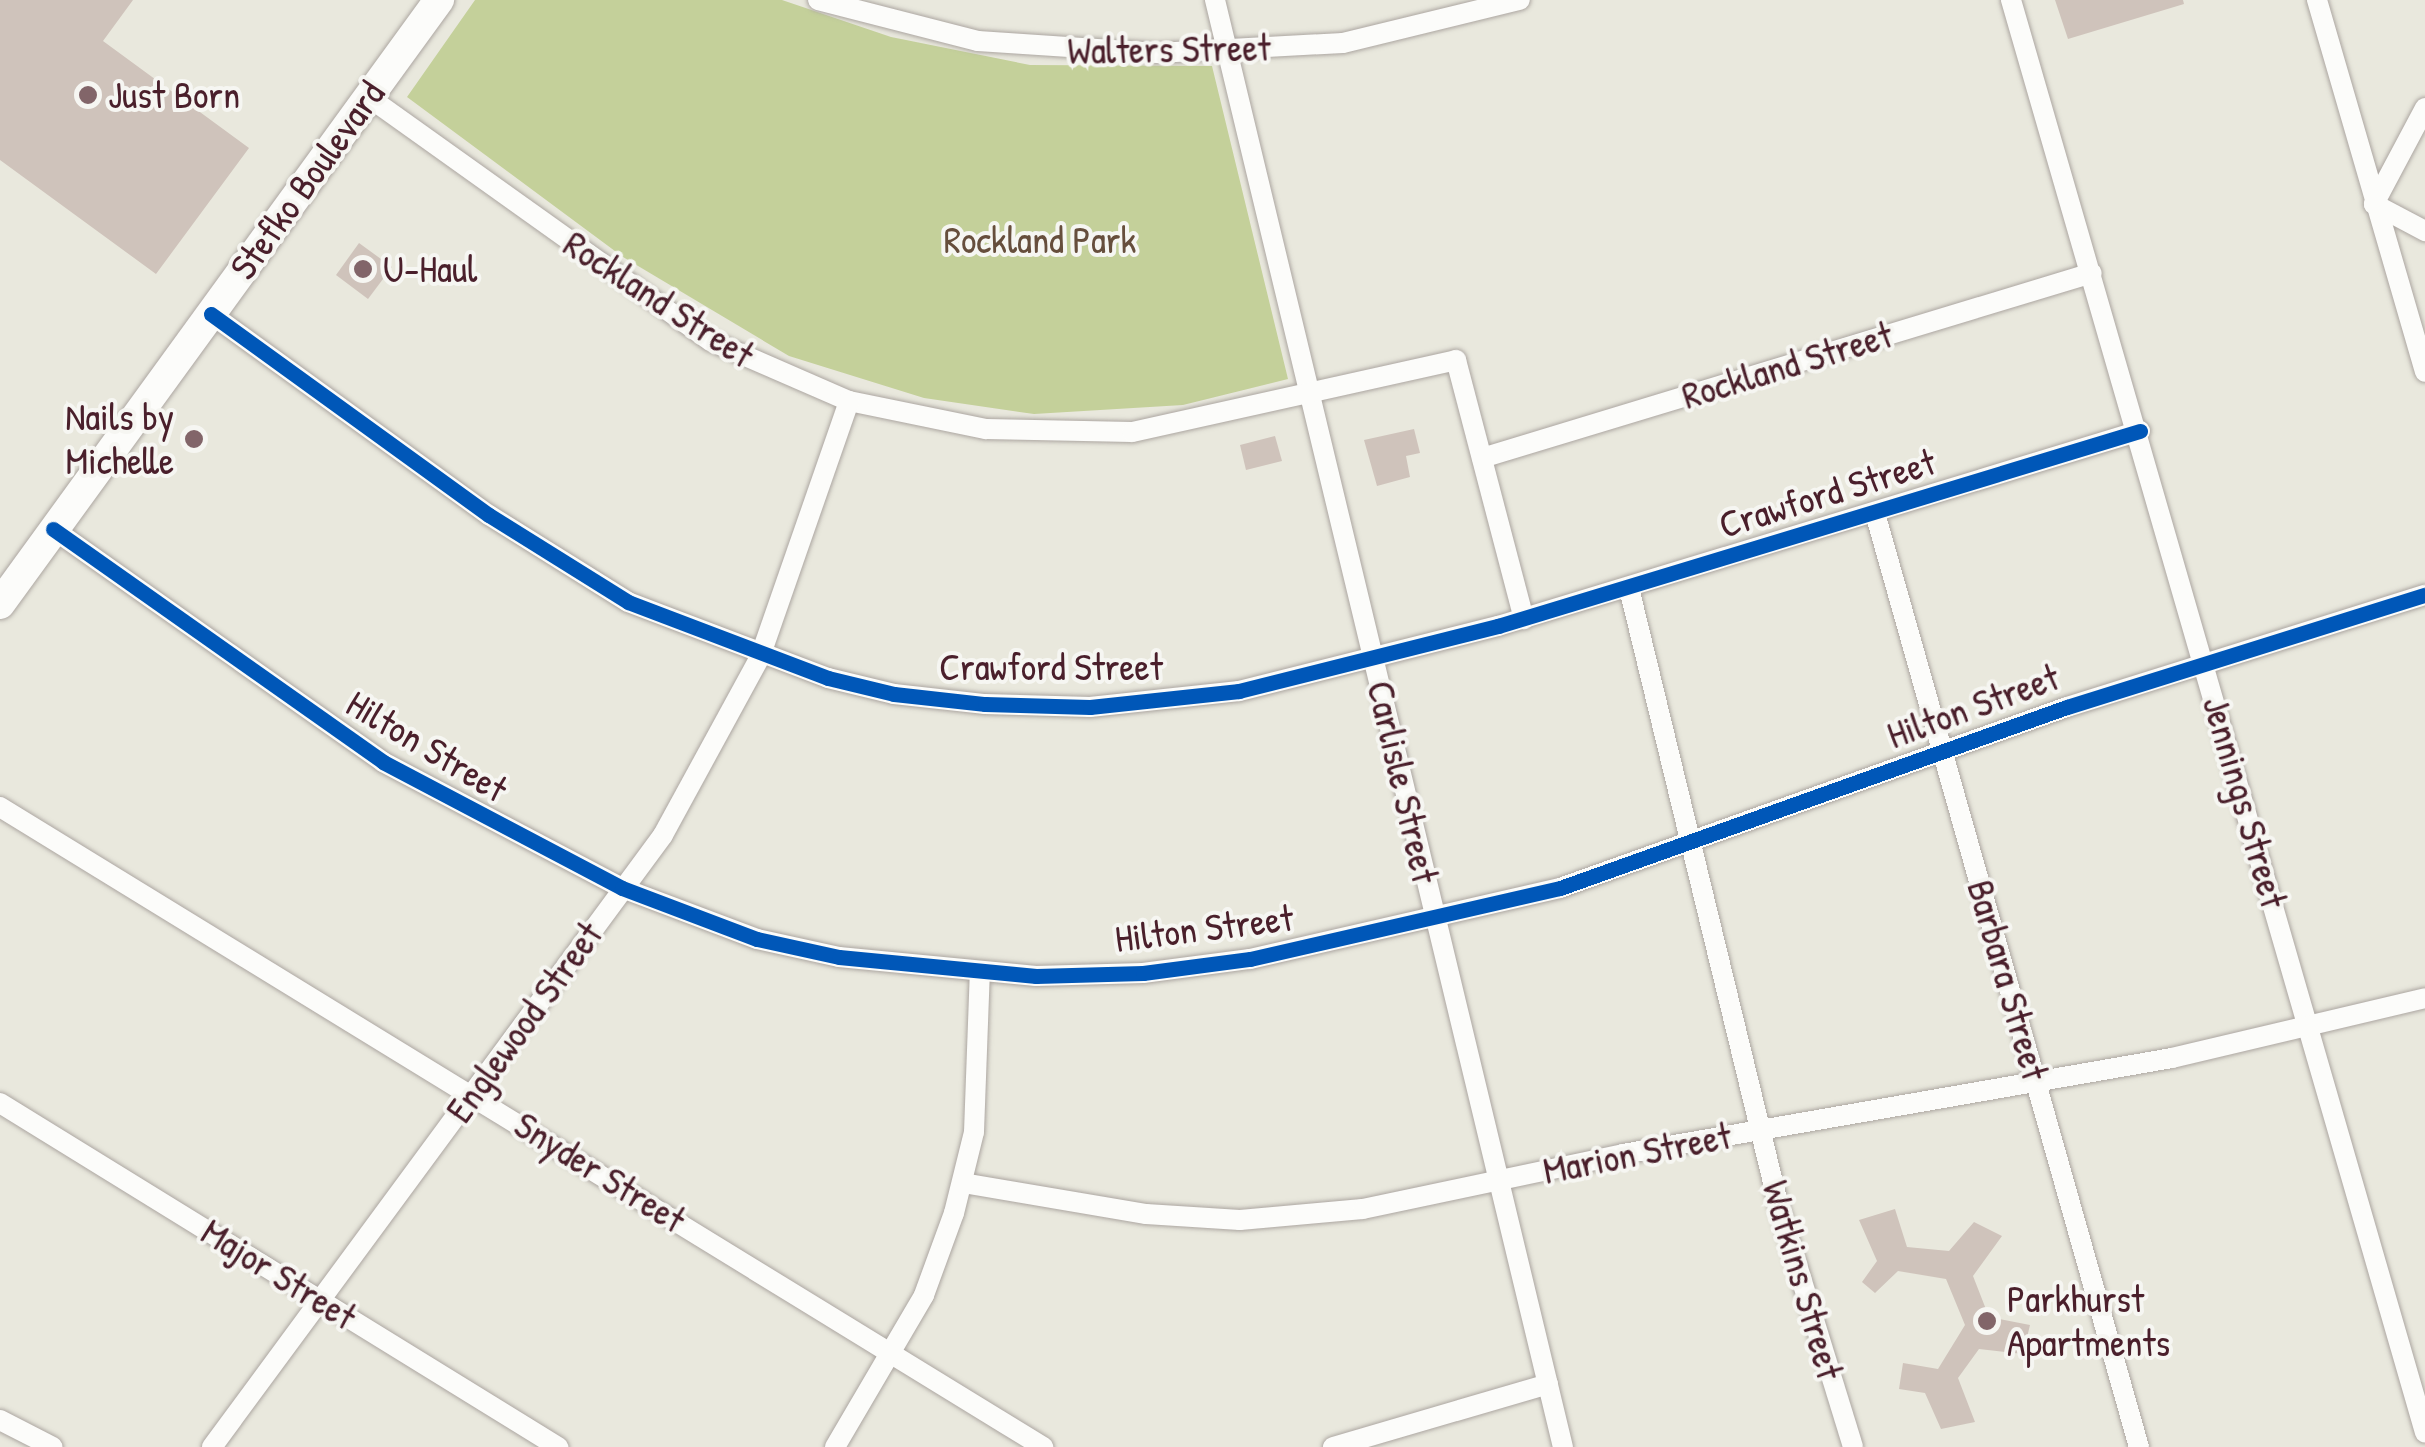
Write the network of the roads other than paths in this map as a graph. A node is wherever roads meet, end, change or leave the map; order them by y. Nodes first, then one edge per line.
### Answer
1 (440, 0) edge
2 (818, 0) edge
3 (1215, 0) edge
4 (1520, 0) edge
5 (2011, 0) edge
6 (2317, 0) edge
7 (1228, 50) junction
8 (367, 96) junction
9 (2425, 108) edge
10 (2374, 204) junction
11 (2425, 231) edge
12 (2092, 273) junction
13 (210, 314) junction
14 (2425, 372) edge
15 (1311, 397) junction
16 (849, 400) junction
17 (2140, 431) junction
18 (1482, 458) junction
19 (1875, 512) junction
20 (53, 529) junction
21 (1629, 588) junction
22 (2425, 595) edge
23 (0, 604) edge
24 (1524, 619) junction
25 (760, 656) junction
26 (1374, 658) junction
27 (2206, 661) junction
28 (1944, 752) junction
29 (0, 807) edge
30 (1691, 844) junction
31 (622, 888) junction
32 (1436, 920) junction
33 (980, 972) junction
34 (2425, 998) edge
35 (2309, 1030) junction
36 (2037, 1081) junction
37 (472, 1093) junction
38 (0, 1103) edge
39 (1760, 1129) junction
40 (963, 1182) junction
41 (1500, 1182) junction
42 (318, 1300) junction
43 (894, 1352) junction
44 (1548, 1384) junction
45 (0, 1420) edge
46 (2425, 1432) edge
47 (54, 1447) edge
48 (212, 1447) edge
49 (558, 1447) edge
50 (835, 1447) edge
51 (1044, 1447) edge
52 (1333, 1447) edge
53 (1564, 1447) edge
54 (1853, 1447) edge
55 (2139, 1447) edge

1 - 8 main road, Stefko Boulevard
2 - 7 street, Walters Street
3 - 7 street, Carlisle Street
4 - 7 street, Walters Street
5 - 12 street, Jennings Street
6 - 10 street
7 - 15 street, Carlisle Street
8 - 13 main road, Stefko Boulevard
8 - 16 street, Rockland Street
9 - 10 street
10 - 11 street
10 - 14 street
12 - 17 street, Jennings Street
12 - 18 street, Rockland Street
13 - 20 main road, Stefko Boulevard
13 - 25 street, Crawford Street
15 - 16 street, Rockland Street
15 - 18 street, Rockland Street
15 - 26 street, Carlisle Street
16 - 25 street, Englewood Street
17 - 19 street, Crawford Street
17 - 27 street, Jennings Street
18 - 24 street
19 - 21 street, Crawford Street
19 - 28 street, Barbara Street
20 - 23 main road, Stefko Boulevard
20 - 31 street, Hilton Street
21 - 24 street, Crawford Street
21 - 30 street, Watkins Street
22 - 27 street, Hilton Street
24 - 26 street, Crawford Street
25 - 26 street, Crawford Street
25 - 31 street, Englewood Street
26 - 32 street, Carlisle Street
27 - 28 street, Hilton Street
27 - 35 street, Jennings Street
28 - 30 street, Hilton Street
28 - 36 street, Barbara Street
29 - 37 street, Snyder Street
30 - 32 street, Hilton Street
30 - 39 street, Watkins Street
31 - 33 street, Hilton Street
31 - 37 street, Englewood Street
32 - 33 street, Hilton Street
32 - 41 street, Carlisle Street
33 - 40 street
34 - 35 street, Marion Street
35 - 36 street, Marion Street
35 - 46 street, Jennings Street
36 - 39 street, Marion Street
36 - 55 street, Barbara Street
37 - 42 street, Englewood Street
37 - 43 street, Snyder Street
38 - 42 street, Major Street
39 - 41 street, Marion Street
39 - 54 street, Watkins Street
40 - 41 street, Marion Street
40 - 43 street
41 - 44 street, Carlisle Street
42 - 48 street, Englewood Street
42 - 49 street, Major Street
43 - 50 street
43 - 51 street, Snyder Street
44 - 52 street
44 - 53 street, Carlisle Street
45 - 47 street

